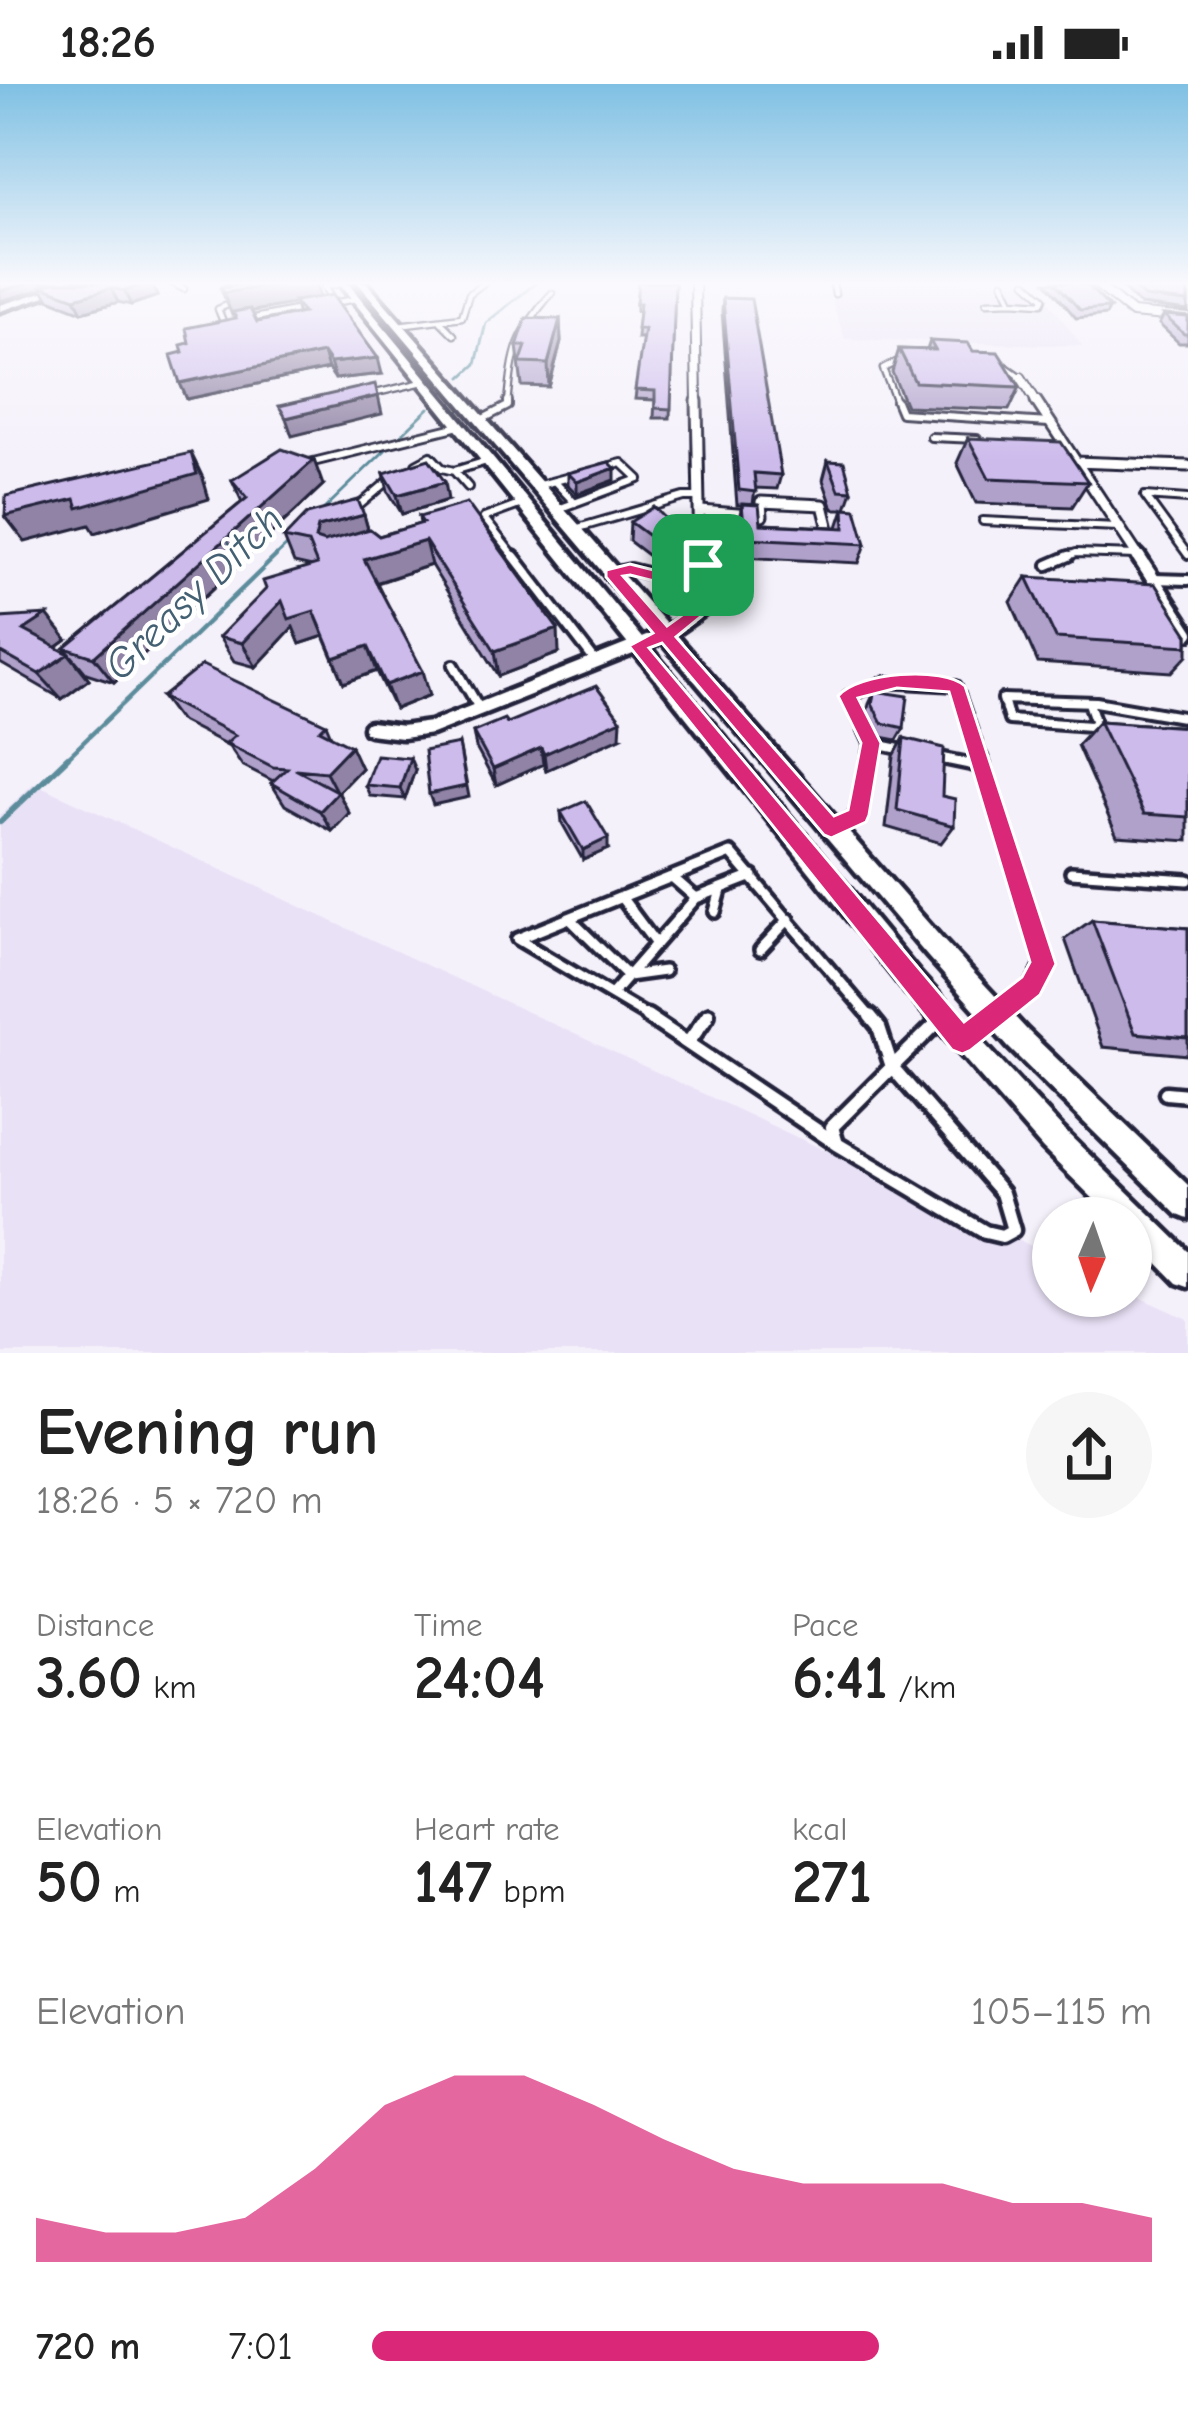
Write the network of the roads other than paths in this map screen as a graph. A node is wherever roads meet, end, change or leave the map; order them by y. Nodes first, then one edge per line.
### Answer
1 (390, 341) edge
2 (419, 341) edge
3 (516, 341) edge
4 (697, 341) edge
5 (911, 358) edge
6 (977, 358) edge
7 (1021, 377) joint
8 (423, 382) junction
9 (362, 397) edge
10 (469, 423) junction
11 (1049, 423) junction
12 (932, 437) dead end
13 (997, 440) edge
14 (1040, 442) edge
15 (1062, 443) junction
16 (488, 461) junction
17 (1074, 462) junction
18 (298, 465) edge
19 (414, 465) edge
20 (1188, 466) edge
21 (599, 469) edge
22 (454, 471) junction
23 (397, 475) edge
24 (577, 475) edge
25 (545, 484) junction
26 (468, 487) dead end
27 (701, 497) junction
28 (1188, 499) edge
29 (522, 504) junction
30 (566, 506) junction
31 (701, 511) junction
32 (487, 514) junction
33 (349, 515) edge
34 (828, 518) junction
35 (845, 519) edge
36 (464, 521) edge
37 (983, 521) dead end
38 (1118, 527) junction
39 (574, 530) junction
40 (809, 532) edge
41 (1188, 555) edge
42 (1136, 556) junction
43 (703, 565) junction
44 (1048, 565) dead end
45 (611, 573) junction
46 (1152, 579) junction
47 (1188, 580) edge
48 (686, 584) junction
49 (703, 586) junction
50 (1172, 608) junction
51 (1188, 609) edge
52 (1188, 633) edge
53 (665, 635) junction
54 (638, 646) junction
55 (596, 662) junction
56 (454, 665) dead end
57 (1089, 703) junction
58 (479, 708) junction
59 (1188, 718) edge
60 (370, 728) dead end
61 (871, 743) junction
62 (984, 767) junction
63 (831, 829) junction
64 (1072, 872) dead end
65 (753, 876) junction
66 (672, 877) junction
67 (1188, 880) edge
68 (721, 888) junction
69 (621, 897) junction
70 (696, 898) junction
71 (715, 912) dead end
72 (569, 918) junction
73 (789, 920) junction
74 (656, 944) junction
75 (760, 950) dead end
76 (664, 971) dead end
77 (628, 976) junction
78 (613, 993) junction
79 (709, 1013) dead end
80 (995, 1014) junction
81 (942, 1018) junction
82 (962, 1040) junction
83 (688, 1043) junction
84 (892, 1067) junction
85 (1166, 1093) dead end
86 (1188, 1095) edge
87 (837, 1144) junction
88 (1188, 1205) edge
89 (1188, 1272) edge

1 - 8 main road
2 - 10 main road
3 - 10 lane
4 - 27 street
5 - 11 lane
6 - 7 lane
7 - 11 street
8 - 9 lane
8 - 10 main road
10 - 16 main road
10 - 18 lane
10 - 25 main road
11 - 15 street
12 - 13 lane
14 - 15 lane
15 - 17 street
16 - 22 lane
16 - 29 main road
17 - 20 street
17 - 38 street
19 - 22 lane
21 - 30 lane
22 - 26 lane
23 - 33 lane
24 - 25 lane
25 - 30 main road
27 - 31 street
27 - 39 lane
28 - 41 lane
29 - 32 lane
29 - 54 main road
30 - 39 main road
31 - 34 street
31 - 43 street
32 - 36 lane
32 - 55 lane
34 - 35 street
34 - 40 street
37 - 38 lane
38 - 42 street
39 - 45 main road
42 - 44 lane
42 - 46 street
43 - 48 lane
43 - 49 street
45 - 48 lane
45 - 53 main road
46 - 47 lane
46 - 50 street
48 - 49 lane
49 - 53 street
50 - 51 lane
50 - 52 street
53 - 54 street
53 - 63 main road
54 - 55 street
54 - 81 main road
55 - 58 street
56 - 58 lane
57 - 57 lane
57 - 59 lane
58 - 60 street
61 - 62 lane
61 - 62 lane
61 - 63 lane
62 - 80 lane
63 - 80 main road
64 - 67 lane
65 - 66 lane
65 - 68 lane
65 - 73 lane
66 - 69 lane
66 - 70 lane
68 - 70 lane
68 - 71 lane
69 - 72 lane
69 - 74 lane
70 - 74 lane
72 - 77 lane
72 - 78 lane
73 - 75 lane
73 - 84 lane
74 - 77 lane
76 - 77 lane
77 - 78 lane
78 - 83 lane
79 - 83 lane
80 - 82 main road
80 - 88 main road
81 - 82 main road
81 - 84 lane
82 - 89 main road
83 - 87 lane
84 - 87 lane
84 - 87 lane
85 - 86 lane

